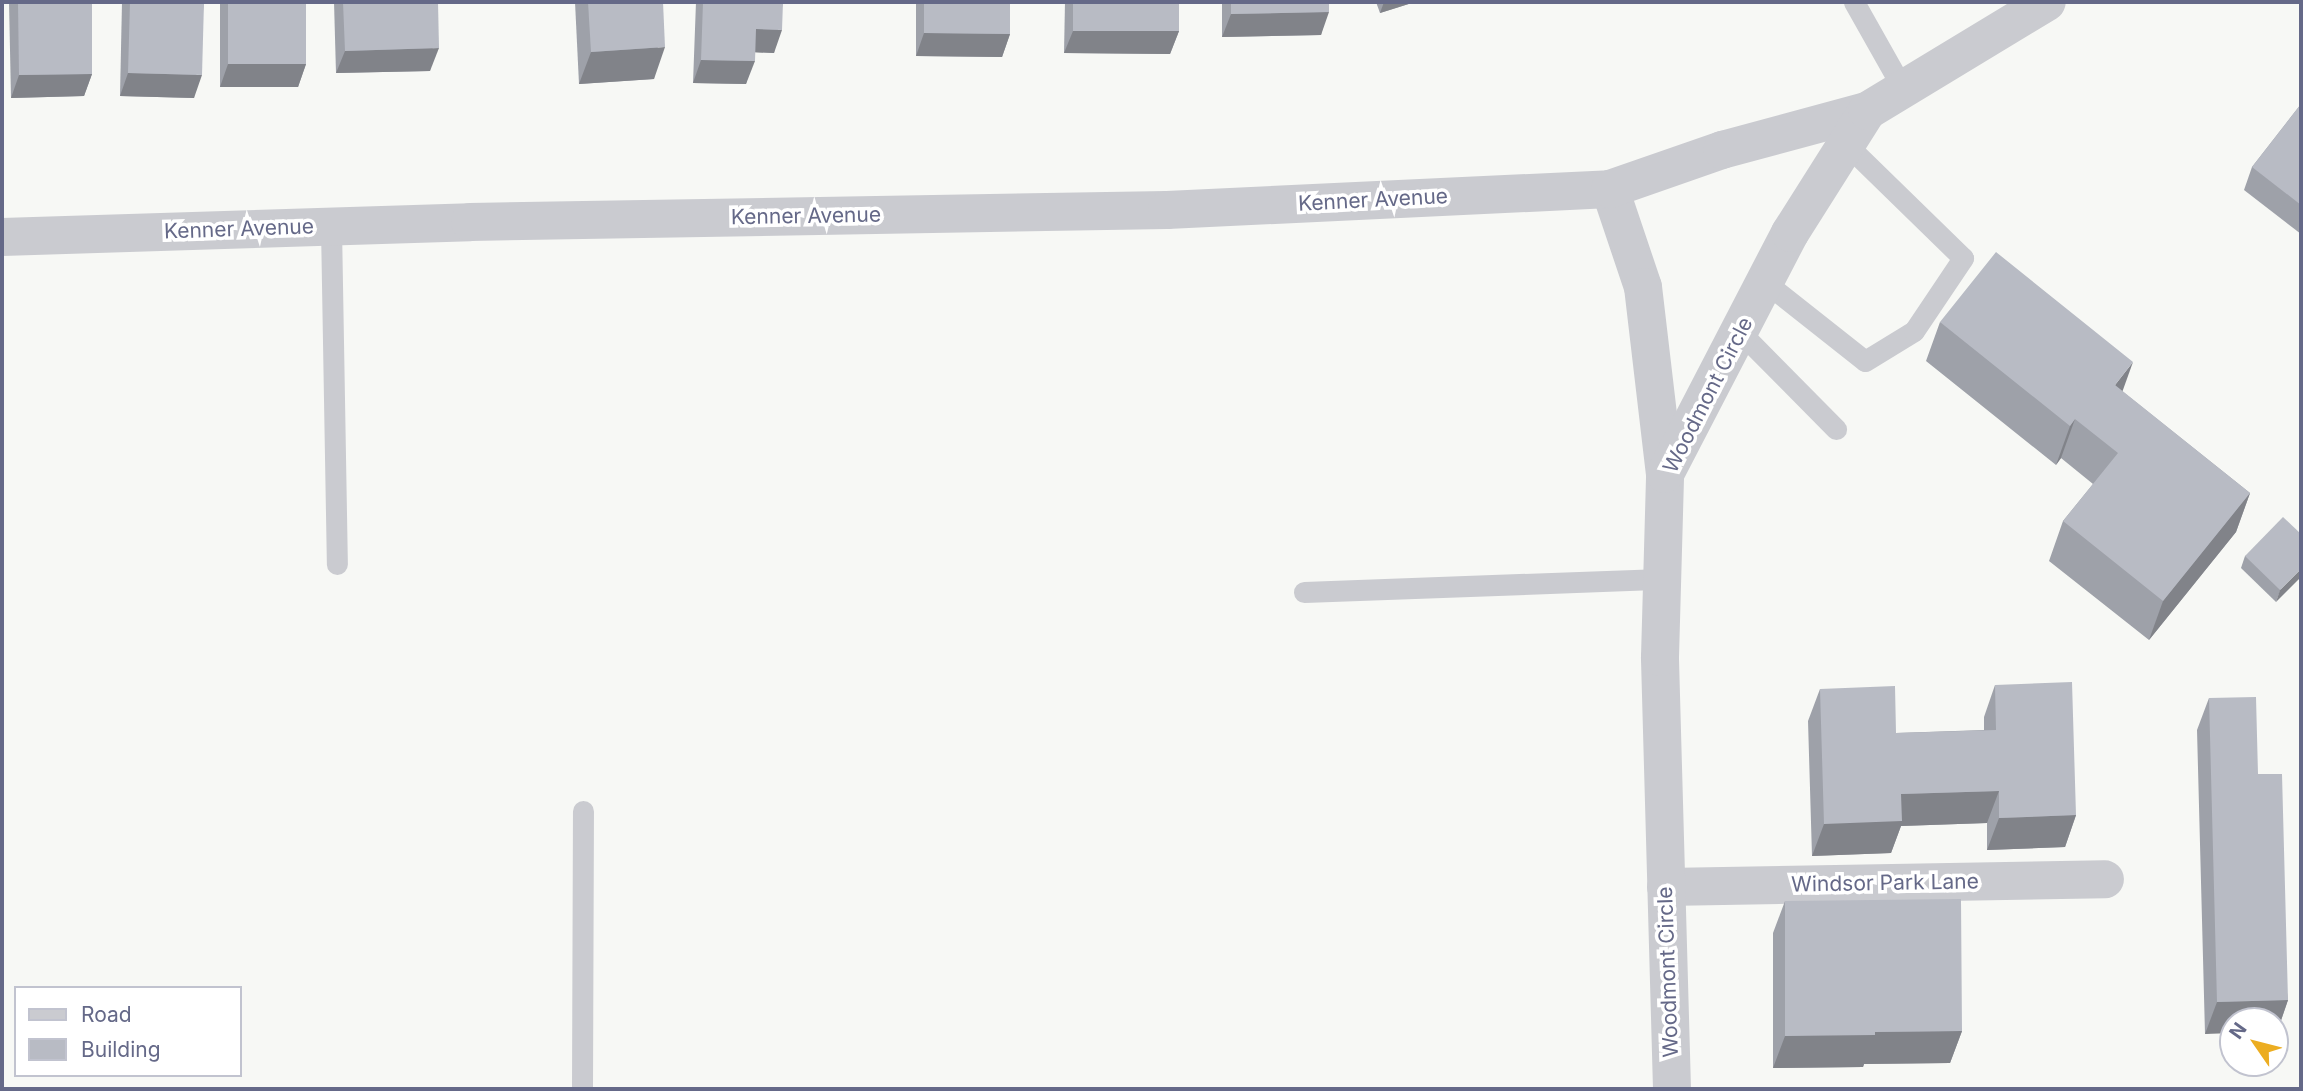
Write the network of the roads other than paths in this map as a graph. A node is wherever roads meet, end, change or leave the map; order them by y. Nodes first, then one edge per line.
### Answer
1 (1854, 2) edge
2 (2047, 2) edge
3 (1903, 89) junction
4 (1867, 111) junction
5 (1846, 144) junction
6 (1610, 189) junction
7 (331, 226) junction
8 (2, 237) edge
9 (1765, 282) junction
10 (1740, 331) junction
11 (1836, 429) dead end
12 (1665, 474) junction
13 (337, 564) dead end
14 (1662, 579) junction
15 (1304, 592) dead end
16 (583, 811) dead end
17 (2105, 879) dead end
18 (1666, 887) junction
19 (583, 1089) edge
20 (1672, 1089) edge

1 - 3 lane
2 - 3 street, Woodmont Circle
3 - 4 street, Woodmont Circle
4 - 5 street, Woodmont Circle
4 - 6 street, Kenner Avenue
5 - 9 street, Woodmont Circle
5 - 9 lane
6 - 7 street, Kenner Avenue
6 - 12 street
7 - 8 street, Kenner Avenue
7 - 13 lane
9 - 10 street, Woodmont Circle
10 - 11 lane
10 - 12 street, Woodmont Circle
12 - 14 street, Woodmont Circle
14 - 15 lane
14 - 18 street, Woodmont Circle
16 - 19 lane
17 - 18 street, Windsor Park Lane
18 - 20 street, Woodmont Circle

